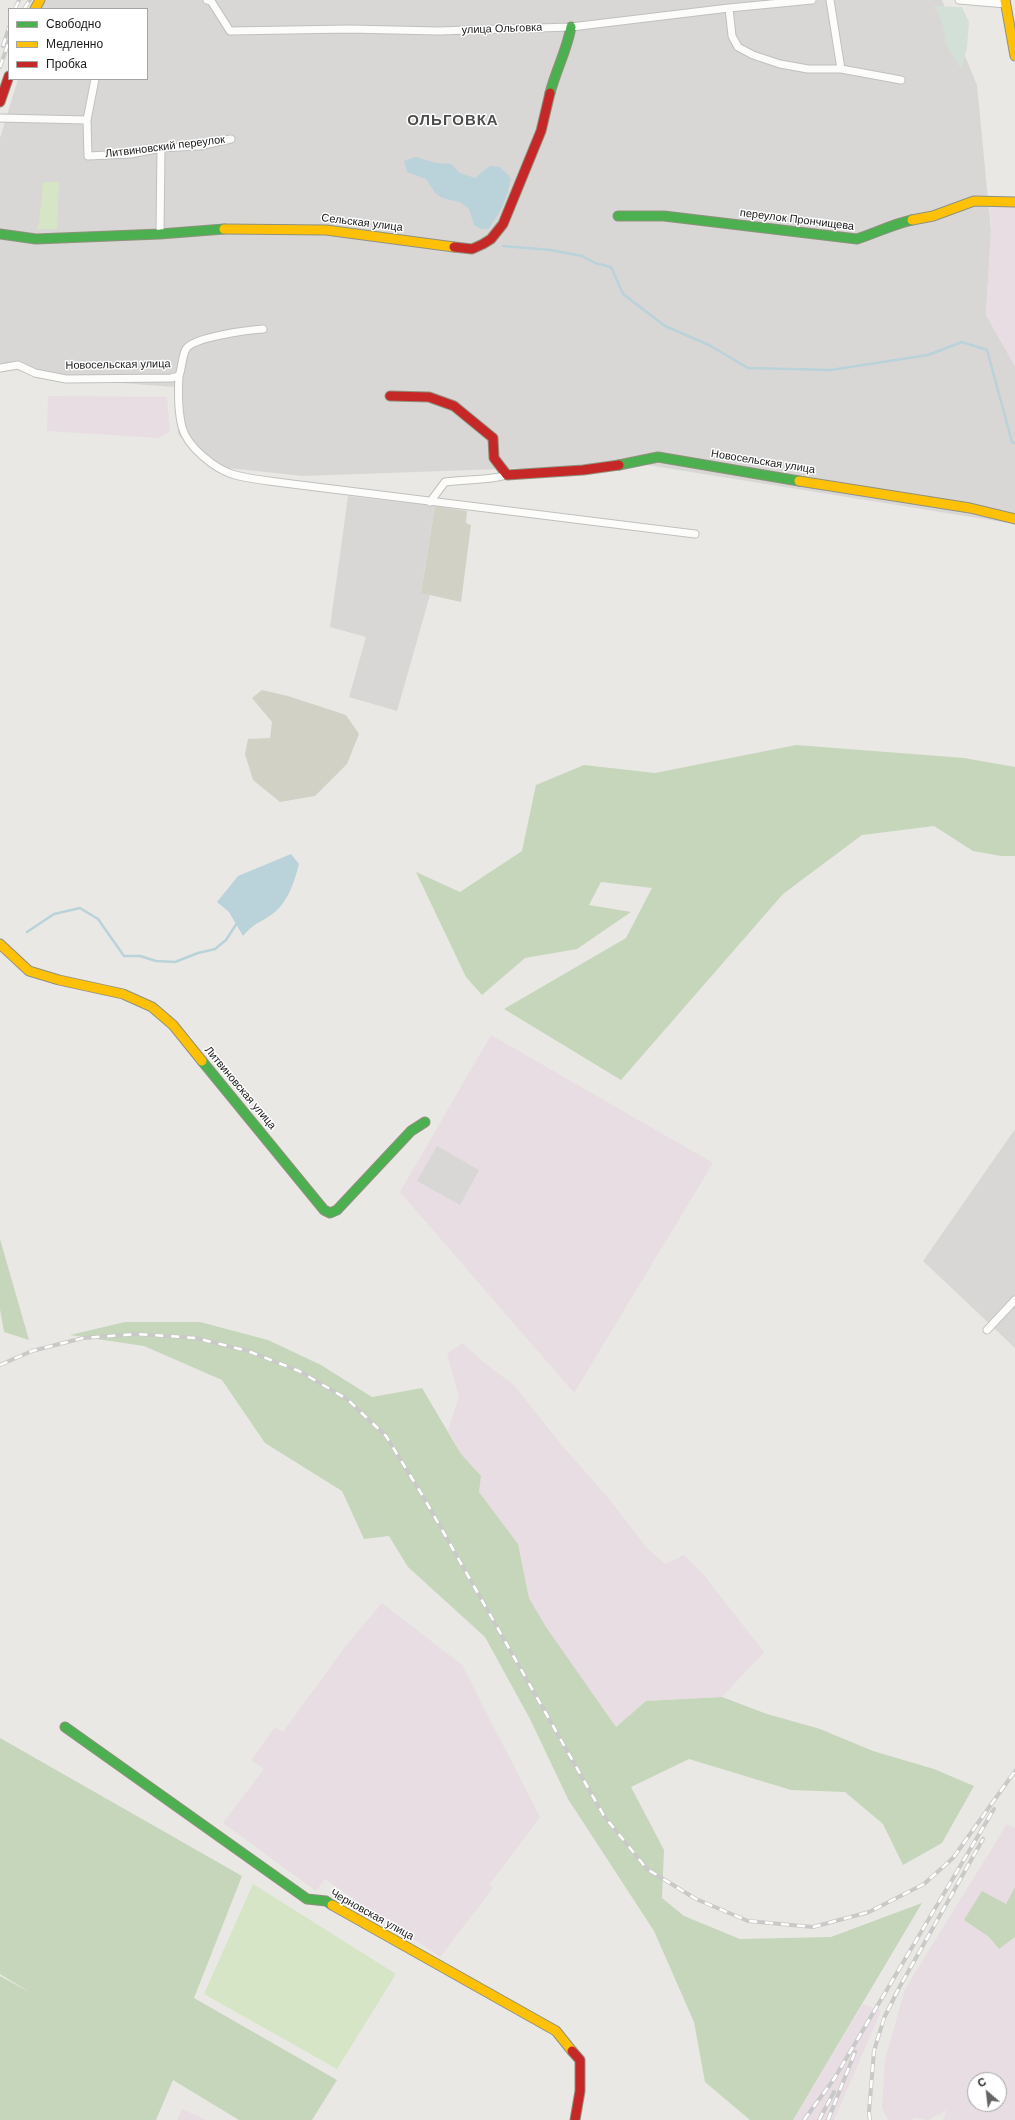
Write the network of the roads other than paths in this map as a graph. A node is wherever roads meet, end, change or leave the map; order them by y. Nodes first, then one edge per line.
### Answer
1 (207, 0) edge
2 (812, 0) edge
3 (830, 0) edge
4 (959, 0) edge
5 (1005, 2) edge
6 (729, 8) junction
7 (571, 27) junction
8 (1015, 56) edge
9 (841, 69) junction
10 (8, 79) edge
11 (96, 80) edge
12 (901, 80) dead end
13 (0, 102) edge
14 (0, 118) edge
15 (87, 120) junction
16 (231, 139) dead end
17 (161, 148) junction
18 (1015, 202) edge
19 (618, 216) dead end
20 (0, 234) edge
21 (160, 234) junction
22 (263, 329) dead end
23 (0, 368) edge
24 (179, 376) junction
25 (390, 396) dead end
26 (507, 474) junction
27 (430, 502) junction
28 (1015, 519) edge
29 (695, 534) dead end
30 (0, 944) edge
31 (425, 1122) dead end
32 (1015, 1300) edge
33 (987, 1330) dead end
34 (65, 1727) dead end
35 (575, 2120) edge

1 - 7 street, улица Ольговка
2 - 6 street, улица Ольговка
3 - 9 street
4 - 5 street
5 - 8 street
6 - 7 street, улица Ольговка
6 - 9 street
7 - 21 street, Сельская улица
9 - 12 street
10 - 13 street
11 - 15 street, Литвиновский переулок
14 - 15 street
15 - 17 street, Литвиновский переулок
16 - 17 street, Литвиновский переулок
17 - 21 street
18 - 19 street, переулок Прончищева
20 - 21 street, Сельская улица
22 - 24 street, Новосельская улица
23 - 24 street, Новосельская улица
24 - 27 street
25 - 26 street
26 - 27 street, Новосельская улица
26 - 28 street, Новосельская улица
27 - 29 street
30 - 31 street, Литвиновская улица
32 - 33 street
34 - 35 street, Черновская улица

